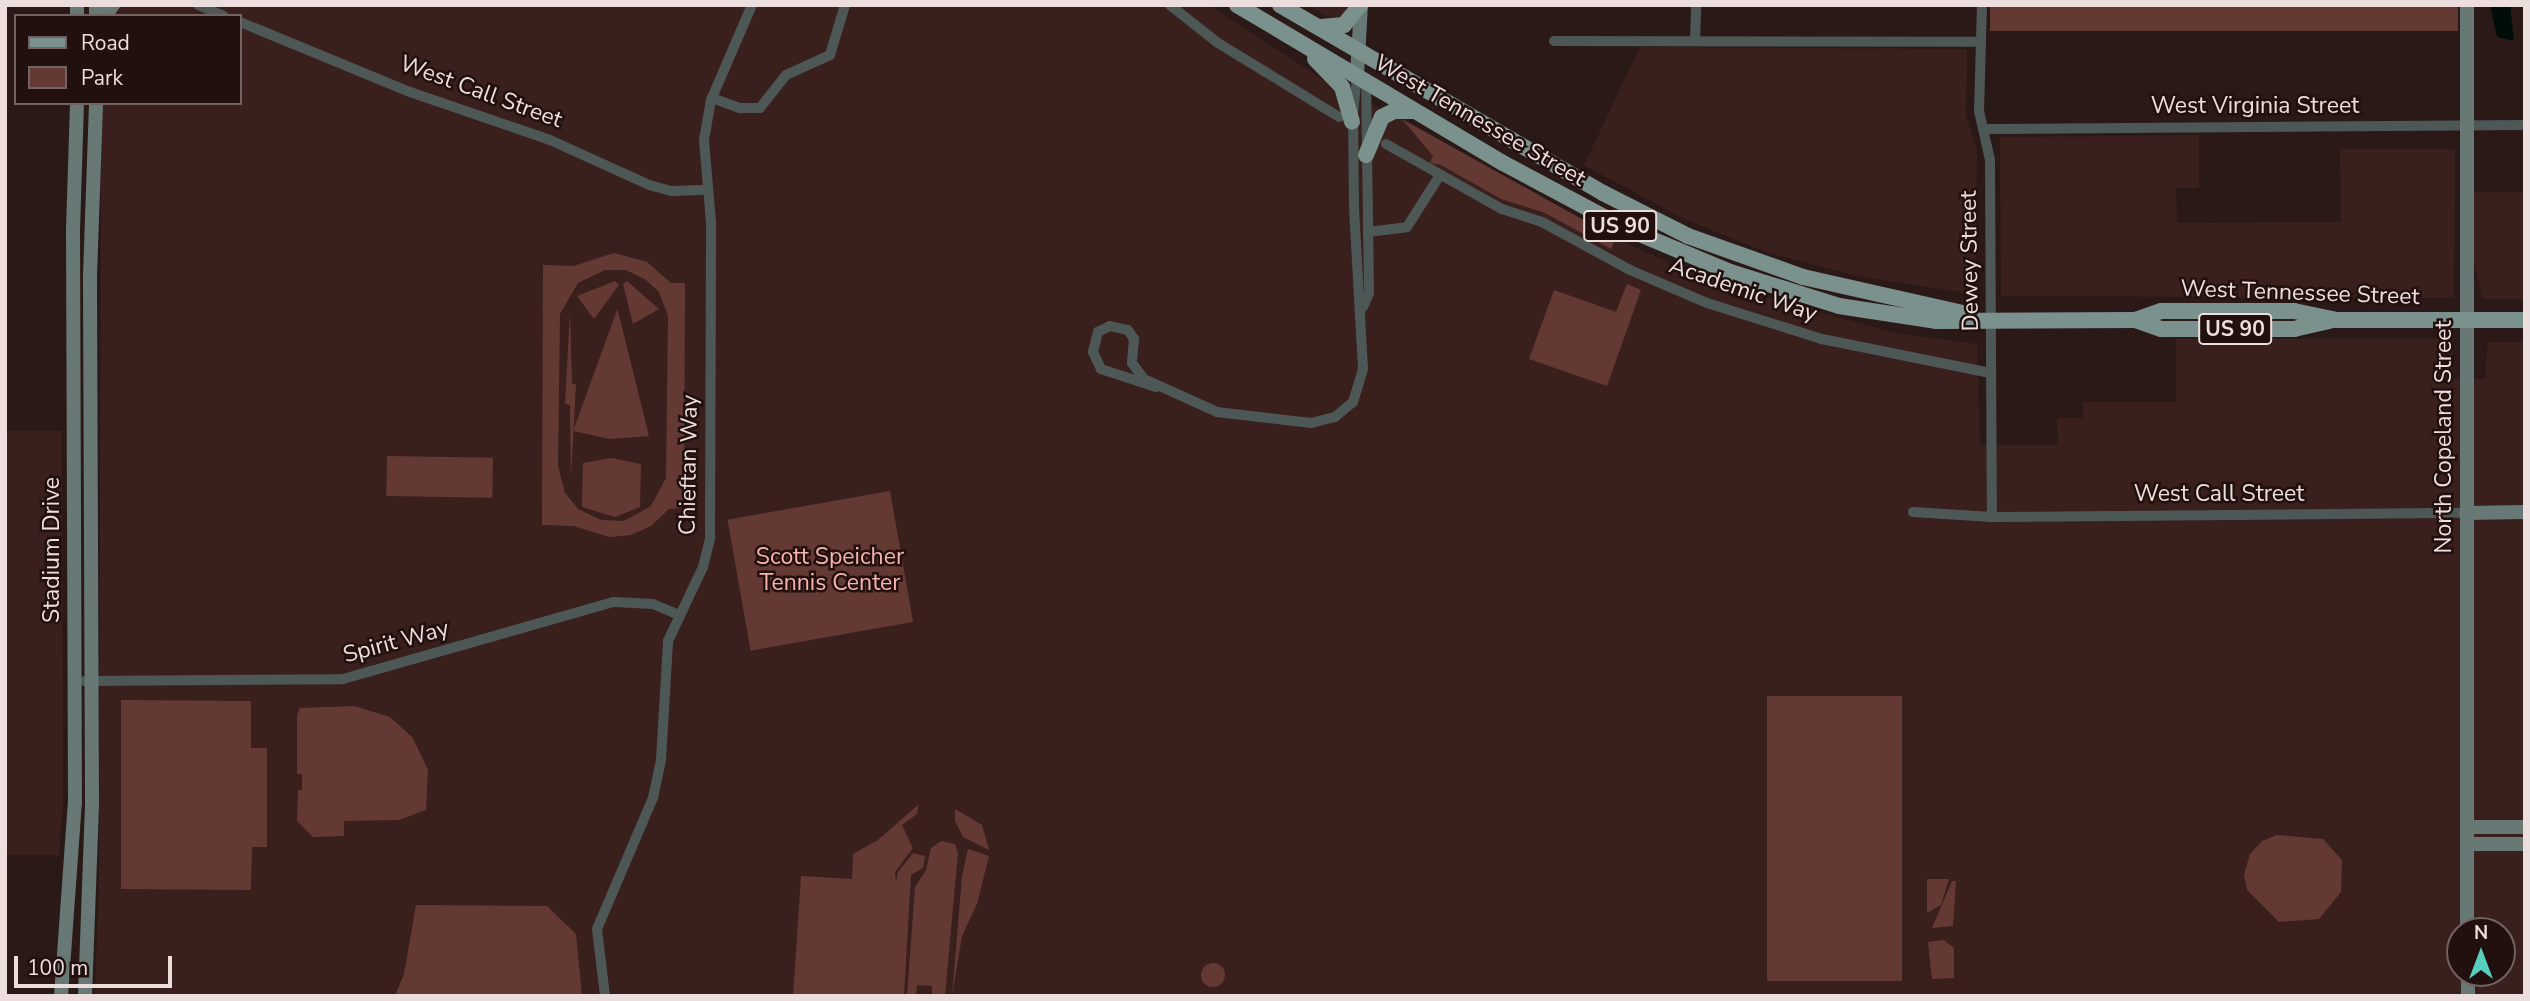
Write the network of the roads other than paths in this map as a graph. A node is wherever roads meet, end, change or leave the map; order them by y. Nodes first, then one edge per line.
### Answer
1 (198, 5) edge
2 (752, 5) edge
3 (845, 5) edge
4 (1170, 5) edge
5 (1237, 5) edge
6 (1280, 5) edge
7 (1360, 5) edge
8 (1696, 5) edge
9 (1982, 5) edge
10 (2467, 5) edge
11 (219, 14) edge
12 (242, 23) edge
13 (1313, 25) junction
14 (1295, 40) junction
15 (1554, 41) dead end
16 (1695, 41) junction
17 (1979, 42) junction
18 (1361, 52) junction
19 (1362, 79) junction
20 (712, 98) junction
21 (77, 105) edge
22 (96, 105) edge
23 (1418, 112) junction
24 (1346, 119) junction
25 (2467, 125) junction
26 (2525, 125) edge
27 (1986, 129) junction
28 (1386, 144) dead end
29 (1366, 155) junction
30 (1440, 175) junction
31 (708, 190) junction
32 (1368, 232) junction
33 (1363, 307) junction
34 (1992, 319) junction
35 (2468, 320) junction
36 (2525, 320) edge
37 (1991, 373) junction
38 (1156, 387) junction
39 (1913, 512) dead end
40 (2525, 512) edge
41 (2466, 513) junction
42 (1992, 517) junction
43 (677, 614) junction
44 (75, 681) junction
45 (92, 681) junction
46 (75, 752) junction
47 (92, 753) junction
48 (2466, 827) junction
49 (2525, 827) edge
50 (2467, 844) junction
51 (2525, 844) edge
52 (2468, 917) edge
53 (61, 996) edge
54 (85, 996) edge
55 (604, 996) edge

1 - 11 street
2 - 20 street, Chieftan Way
3 - 20 street
4 - 24 street
5 - 14 main road, West Tennessee Street / US 90
6 - 13 main road, West Tennessee Street / US 90
7 - 13 main road
7 - 18 main road
8 - 16 street
9 - 17 street, Dewey Street
10 - 25 main road, North Copeland Street
12 - 31 street, West Call Street
13 - 18 main road, West Tennessee Street / US 90
14 - 19 main road, West Tennessee Street / US 90
14 - 24 main road
15 - 16 street
16 - 17 street
17 - 27 street, Dewey Street
18 - 19 main road
18 - 34 main road, West Tennessee Street / US 90
19 - 23 main road, West Tennessee Street / US 90
19 - 24 street
19 - 29 street
20 - 31 street, Chieftan Way
21 - 44 main road, Stadium Drive
22 - 45 main road, Stadium Drive
23 - 29 main road
23 - 34 main road, West Tennessee Street / US 90
24 - 33 street
25 - 26 street, West Virginia Street
25 - 27 street, West Virginia Street
25 - 35 main road, North Copeland Street
27 - 34 street, Dewey Street
28 - 30 street, Academic Way
29 - 32 street
30 - 32 street
30 - 37 street, Academic Way
31 - 43 street, Chieftan Way
32 - 33 street
33 - 38 street
34 - 35 main road, West Tennessee Street / US 90
34 - 37 street, Dewey Street
35 - 36 main road, West Tennessee Street / US 90
35 - 41 main road, North Copeland Street
37 - 42 street, Dewey Street
38 - 38 street
39 - 42 street, West Call Street
40 - 41 main road, West Call Street
41 - 42 street, West Call Street
41 - 48 main road, North Copeland Street
43 - 45 street, Spirit Way
43 - 55 street, Chieftan Way
44 - 45 street, Spirit Way
44 - 46 main road, Stadium Drive
45 - 47 main road, Stadium Drive
46 - 47 main road
46 - 53 main road, Stadium Drive
47 - 54 main road, Stadium Drive
48 - 49 main road
48 - 50 main road, North Copeland Street
50 - 51 main road
50 - 52 main road, North Copeland Street

